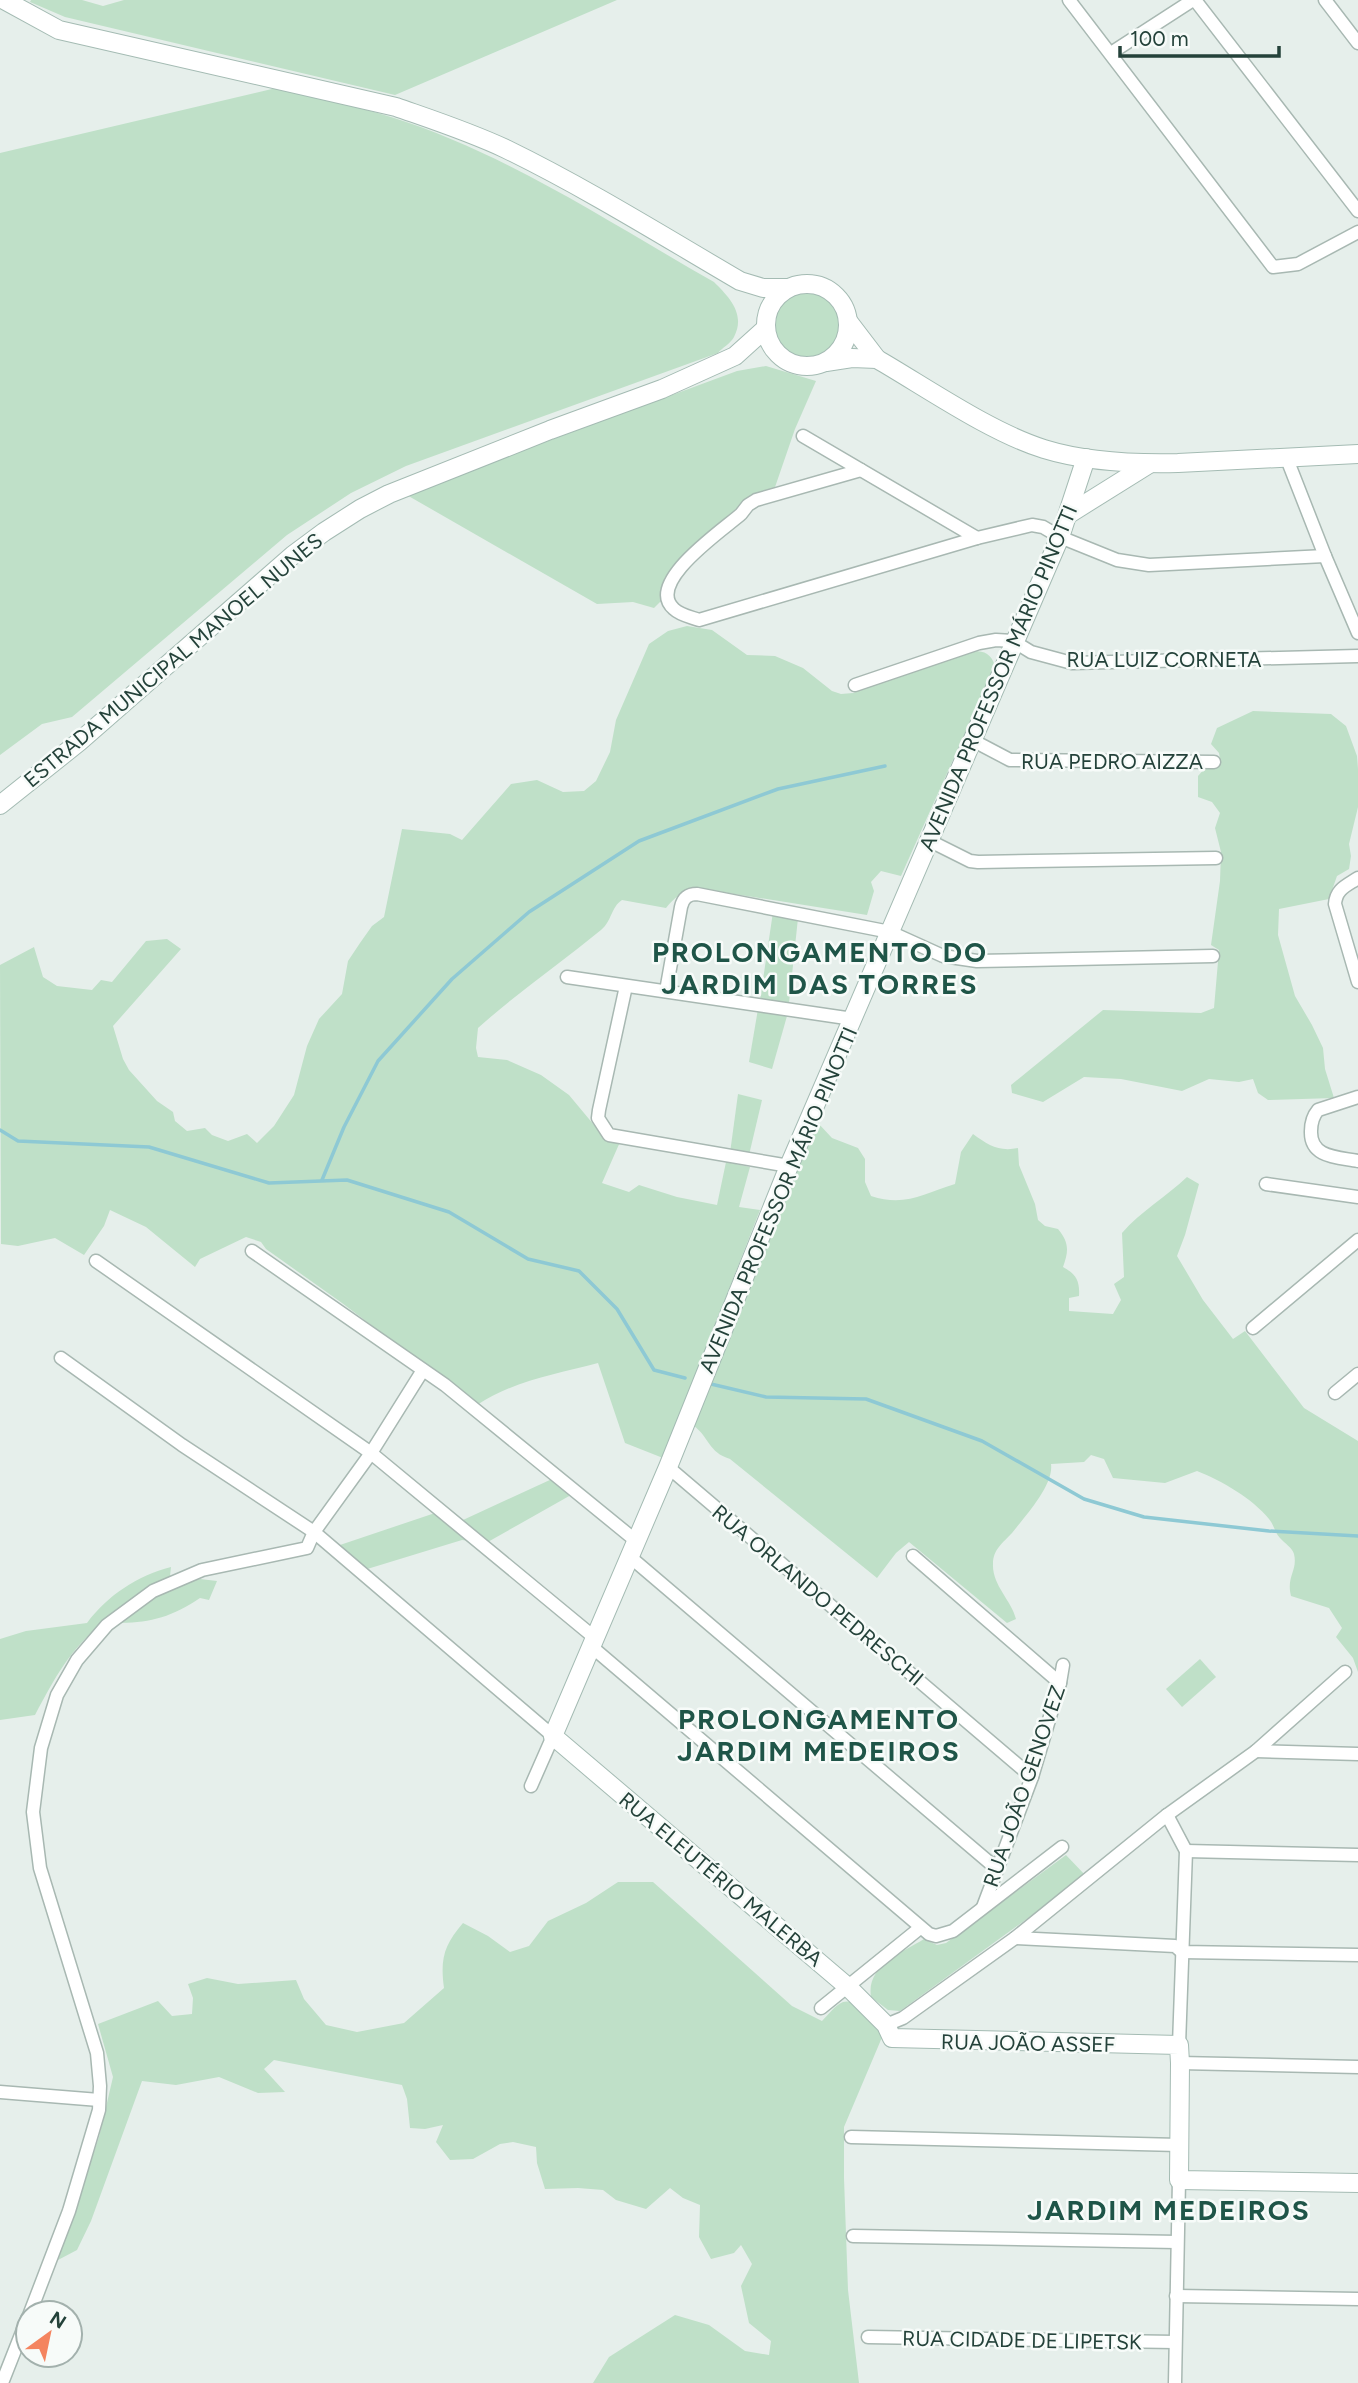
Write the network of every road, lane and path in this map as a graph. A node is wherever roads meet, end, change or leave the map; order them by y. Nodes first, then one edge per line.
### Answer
1 (4, 0) edge
2 (1069, 0) edge
3 (1194, 0) edge
4 (1325, 0) edge
5 (1358, 43) edge
6 (1111, 53) junction
7 (1358, 211) edge
8 (1358, 232) edge
9 (740, 281) junction
10 (787, 288) junction
11 (766, 321) junction
12 (848, 321) junction
13 (735, 356) junction
14 (780, 357) junction
15 (877, 359) junction
16 (826, 362) junction
17 (803, 436) dead end
18 (1358, 454) edge
19 (1086, 458) junction
20 (1287, 459) junction
21 (1149, 464) junction
22 (861, 470) junction
23 (1069, 514) junction
24 (1060, 537) junction
25 (977, 538) junction
26 (1325, 556) junction
27 (1358, 633) edge
28 (1013, 641) junction
29 (1358, 656) edge
30 (855, 685) dead end
31 (972, 740) junction
32 (1214, 762) dead end
33 (0, 805) edge
34 (930, 841) junction
35 (1216, 858) dead end
36 (1358, 878) edge
37 (890, 932) junction
38 (1213, 956) dead end
39 (568, 977) dead end
40 (1358, 982) edge
41 (626, 986) junction
42 (666, 991) junction
43 (853, 1019) junction
44 (1358, 1097) edge
45 (1358, 1161) edge
46 (789, 1166) junction
47 (1266, 1184) dead end
48 (1358, 1197) edge
49 (1358, 1240) edge
50 (252, 1251) dead end
51 (96, 1261) dead end
52 (1253, 1328) dead end
53 (61, 1357) dead end
54 (423, 1370) junction
55 (1358, 1374) edge
56 (1335, 1393) dead end
57 (371, 1453) junction
58 (668, 1467) junction
59 (314, 1532) junction
60 (632, 1548) junction
61 (914, 1556) dead end
62 (593, 1642) junction
63 (1063, 1665) dead end
64 (1345, 1672) dead end
65 (1060, 1683) junction
66 (553, 1736) junction
67 (1256, 1751) junction
68 (1358, 1754) edge
69 (1032, 1777) junction
70 (531, 1786) dead end
71 (1167, 1815) junction
72 (1062, 1847) dead end
73 (1186, 1851) junction
74 (1358, 1855) edge
75 (997, 1869) junction
76 (983, 1907) junction
77 (920, 1928) junction
78 (1015, 1938) junction
79 (1182, 1952) junction
80 (1358, 1955) edge
81 (848, 1987) junction
82 (821, 2008) dead end
83 (886, 2025) junction
84 (1180, 2054) junction
85 (1358, 2067) edge
86 (0, 2092) edge
87 (99, 2099) junction
88 (851, 2137) dead end
89 (1179, 2145) junction
90 (1179, 2180) junction
91 (1358, 2183) edge
92 (853, 2236) dead end
93 (1177, 2242) junction
94 (1176, 2296) junction
95 (35, 2299) edge
96 (1358, 2299) edge
97 (868, 2337) dead end
98 (1175, 2342) junction
99 (14, 2353) edge
100 (2, 2383) edge
101 (1175, 2383) edge

1 - 9 street
2 - 6 street
3 - 6 street
3 - 7 street
4 - 5 street
6 - 8 street
9 - 10 street
9 - 11 street
10 - 11 street
10 - 12 street
11 - 13 street, ESTRADA MUNICIPAL MANOEL NUNES
11 - 14 street
12 - 15 street
12 - 16 street
13 - 14 street, ESTRADA MUNICIPAL MANOEL NUNES
13 - 33 street, ESTRADA MUNICIPAL MANOEL NUNES
14 - 16 street
15 - 16 street
15 - 19 street
17 - 22 street
18 - 20 street
19 - 21 street
19 - 23 street, AVENIDA PROFESSOR MÁRIO PINOTTI
20 - 21 street
20 - 26 street
21 - 23 street
22 - 25 street
22 - 25 street
23 - 24 street, AVENIDA PROFESSOR MÁRIO PINOTTI
24 - 25 street
24 - 26 street
24 - 28 street, AVENIDA PROFESSOR MÁRIO PINOTTI
26 - 27 street
28 - 29 street, RUA LUIZ CORNETA
28 - 30 street, RUA LUIZ CORNETA
28 - 31 street, AVENIDA PROFESSOR MÁRIO PINOTTI
31 - 32 street, RUA PEDRO AIZZA
31 - 34 street, AVENIDA PROFESSOR MÁRIO PINOTTI
34 - 35 street
34 - 37 street, AVENIDA PROFESSOR MÁRIO PINOTTI
36 - 40 street
37 - 38 street
37 - 42 street
37 - 43 street, AVENIDA PROFESSOR MÁRIO PINOTTI
39 - 41 street
41 - 42 street
41 - 46 street
42 - 43 street
43 - 46 street, AVENIDA PROFESSOR MÁRIO PINOTTI
44 - 45 street
46 - 58 street, AVENIDA PROFESSOR MÁRIO PINOTTI
47 - 48 street
49 - 52 street
50 - 54 street
51 - 57 street
53 - 59 street
54 - 57 street
54 - 60 street
55 - 56 street
57 - 59 street
57 - 62 street
58 - 60 street, AVENIDA PROFESSOR MÁRIO PINOTTI
58 - 69 street, RUA ORLANDO PEDRESCHI
59 - 66 street
59 - 87 street
60 - 62 street, AVENIDA PROFESSOR MÁRIO PINOTTI
60 - 75 street
61 - 65 street
62 - 66 street, AVENIDA PROFESSOR MÁRIO PINOTTI
62 - 77 street
63 - 65 street, RUA JOÃO GENOVEZ
64 - 67 street
65 - 69 street, RUA JOÃO GENOVEZ
66 - 70 street, AVENIDA PROFESSOR MÁRIO PINOTTI
66 - 81 street, RUA ELEUTÉRIO MALERBA
67 - 68 street
67 - 71 street
69 - 75 street, RUA JOÃO GENOVEZ
71 - 73 street
71 - 78 street
72 - 76 street
73 - 74 street
73 - 79 street
75 - 76 street, RUA JOÃO GENOVEZ
76 - 77 street
77 - 81 street
78 - 79 street
78 - 83 street
79 - 80 street
79 - 84 street
81 - 82 street
81 - 83 street, RUA ELEUTÉRIO MALERBA
83 - 84 street, RUA JOÃO ASSEF
84 - 85 street
84 - 89 street
86 - 87 street
87 - 95 street
88 - 89 street
89 - 90 street
90 - 91 street
90 - 93 street
92 - 93 street
93 - 94 street
94 - 96 street
94 - 98 street
97 - 98 street, RUA CIDADE DE LIPETSK
98 - 101 street
99 - 100 street

